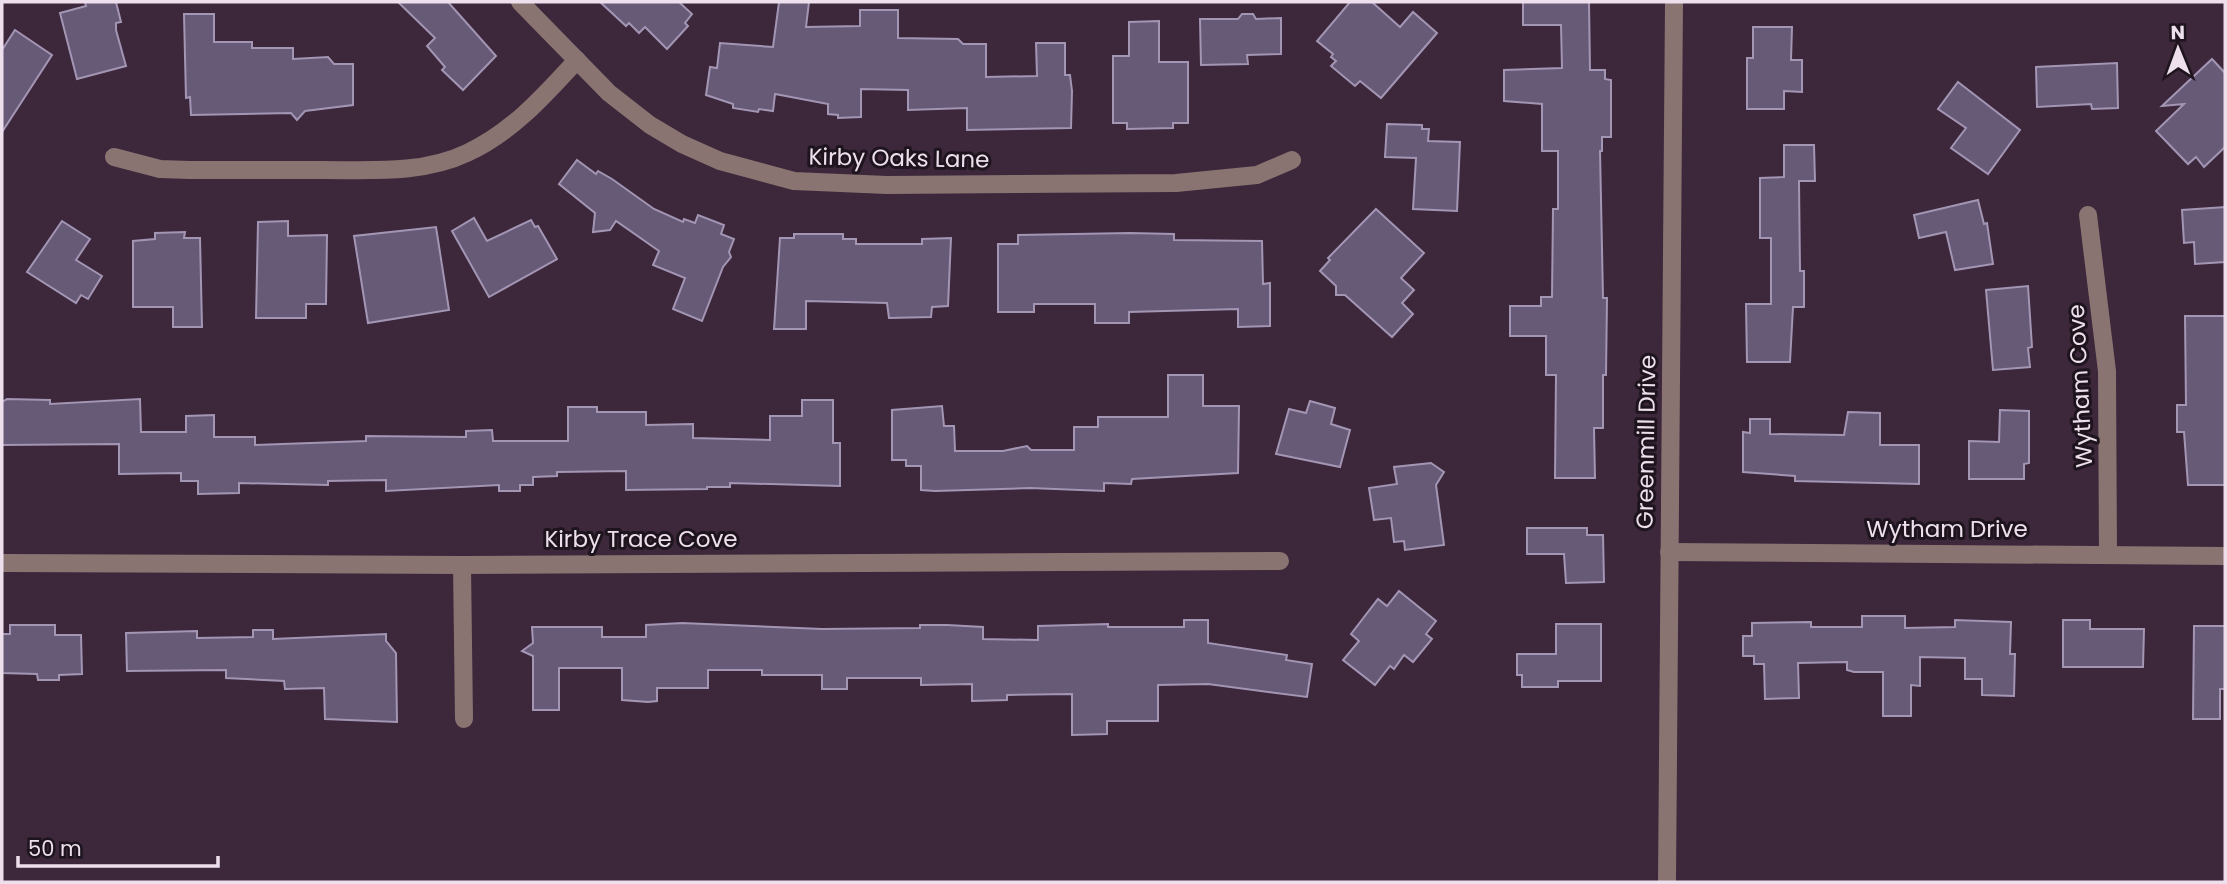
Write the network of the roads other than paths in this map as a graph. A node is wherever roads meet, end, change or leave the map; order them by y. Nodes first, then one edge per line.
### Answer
1 (520, 2) edge
2 (1674, 2) edge
3 (577, 61) junction
4 (114, 157) dead end
5 (1292, 160) dead end
6 (2088, 215) dead end
7 (1669, 552) junction
8 (2108, 555) junction
9 (2225, 556) edge
10 (1280, 561) dead end
11 (2, 563) edge
12 (462, 565) junction
13 (464, 719) dead end
14 (1667, 882) edge

1 - 3 street, Kirby Oaks Lane
2 - 7 street, Greenmill Drive
3 - 4 street
3 - 5 street, Kirby Oaks Lane
6 - 8 street, Wytham Cove
7 - 8 street, Wytham Drive
7 - 14 street, Greenmill Drive
8 - 9 street, Wytham Drive
10 - 12 street, Kirby Trace Cove
11 - 12 street, Kirby Trace Cove
12 - 13 street

